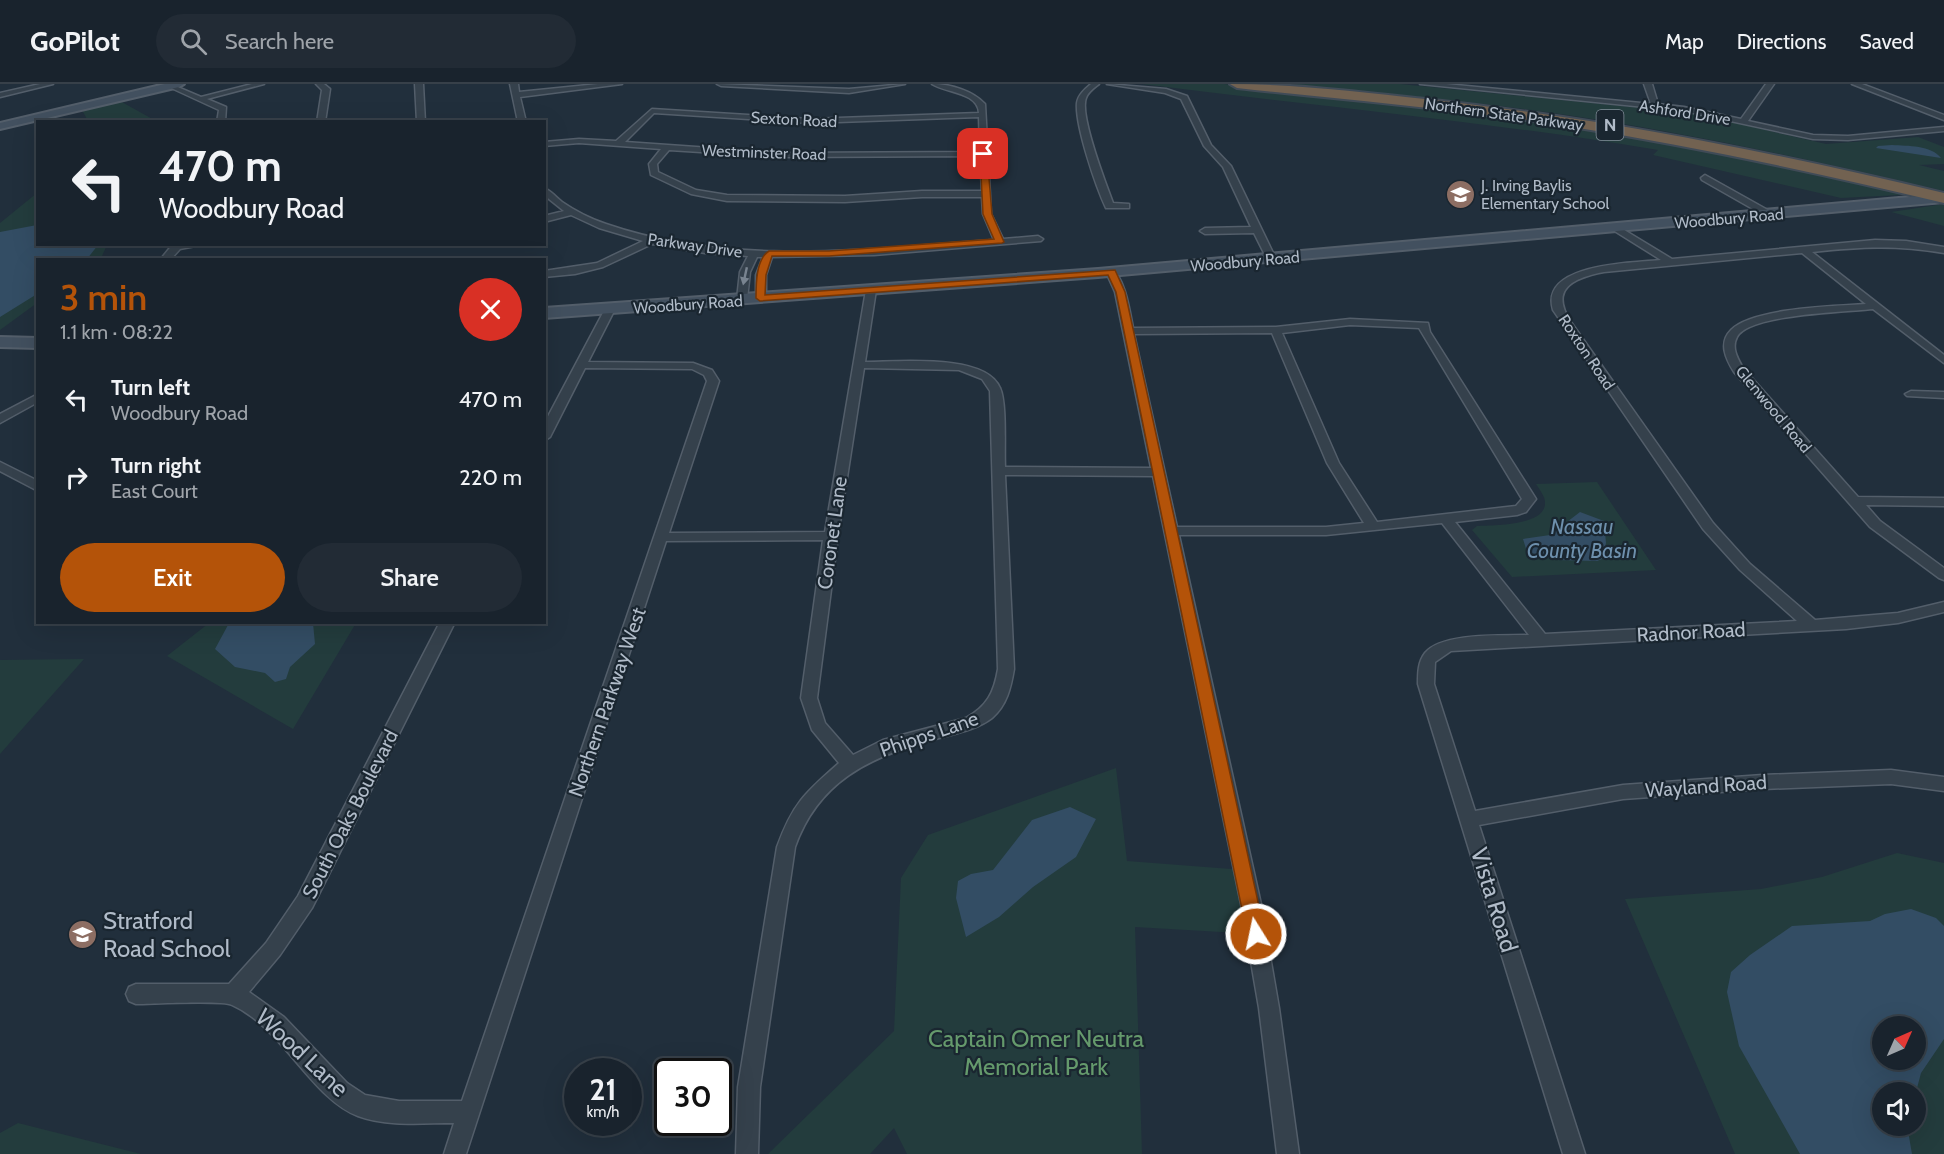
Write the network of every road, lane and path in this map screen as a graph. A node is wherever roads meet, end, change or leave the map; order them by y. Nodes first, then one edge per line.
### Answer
1 (49, 84) edge
2 (260, 84) edge
3 (320, 84) edge
4 (419, 84) edge
5 (514, 84) edge
6 (611, 84) edge
7 (618, 84) edge
8 (721, 84) edge
9 (901, 84) edge
10 (936, 84) edge
11 (1095, 84) edge
12 (1111, 84) edge
13 (1237, 84) edge
14 (1270, 84) edge
15 (1424, 84) edge
16 (1648, 84) edge
17 (1770, 84) edge
18 (1856, 84) edge
19 (175, 85) edge
20 (0, 86) edge
21 (12, 92) junction
22 (0, 95) edge
23 (516, 96) junction
24 (200, 99) junction
25 (1655, 106) junction
26 (983, 115) junction
27 (1944, 118) edge
28 (221, 120) edge
29 (321, 120) edge
30 (421, 120) edge
31 (522, 120) edge
32 (1743, 122) junction
33 (0, 126) edge
34 (1944, 129) edge
35 (619, 143) junction
36 (546, 144) edge
37 (667, 147) junction
38 (983, 154) junction
39 (1705, 178) dead end
40 (546, 192) edge
41 (986, 194) junction
42 (1944, 196) edge
43 (1126, 206) dead end
44 (571, 212) junction
45 (1770, 215) junction
46 (546, 218) edge
47 (1616, 228) junction
48 (1257, 230) junction
49 (1205, 231) dead end
50 (1038, 239) dead end
51 (651, 241) junction
52 (999, 242) junction
53 (178, 246) edge
54 (1804, 250) junction
55 (1944, 250) edge
56 (754, 253) junction
57 (769, 254) junction
58 (166, 258) edge
59 (1271, 259) junction
60 (1670, 262) junction
61 (1111, 272) junction
62 (546, 274) edge
63 (871, 290) junction
64 (760, 298) junction
65 (742, 300) junction
66 (1875, 306) junction
67 (610, 309) junction
68 (546, 313) edge
69 (1276, 330) junction
70 (1128, 331) junction
71 (0, 342) edge
72 (36, 343) edge
73 (1944, 360) edge
74 (582, 365) junction
75 (858, 365) junction
76 (1911, 394) dead end
77 (1944, 395) edge
78 (36, 398) edge
79 (0, 419) edge
80 (546, 433) edge
81 (0, 466) edge
82 (1000, 471) junction
83 (1158, 472) junction
84 (36, 486) edge
85 (1853, 501) junction
86 (1944, 502) edge
87 (1446, 520) junction
88 (1373, 526) junction
89 (1172, 531) junction
90 (663, 537) junction
91 (831, 537) junction
92 (1944, 575) edge
93 (1944, 607) edge
94 (447, 624) edge
95 (1812, 626) junction
96 (1540, 638) junction
97 (1438, 649) joint
98 (850, 764) junction
99 (1944, 784) edge
100 (1470, 819) junction
101 (136, 994) dead end
102 (234, 994) junction
103 (470, 1112) junction
104 (456, 1154) edge
105 (747, 1154) edge
106 (1288, 1154) edge
107 (1574, 1154) edge

1 - 21 street
2 - 24 street
3 - 29 street
4 - 30 street
5 - 23 street
6 - 7 street
6 - 23 street
8 - 9 street
10 - 26 street
11 - 43 street
12 - 48 street
13 - 42 highway, Northern State Parkway / N
14 - 42 highway, Northern State Parkway / N
15 - 25 street, Ashford Drive
16 - 25 street
17 - 32 street
18 - 27 street
19 - 24 street
19 - 33 main road
20 - 21 street
21 - 22 street
23 - 31 street
24 - 28 street
25 - 32 street, Ashford Drive
26 - 35 street, Sexton Road
26 - 38 street
32 - 34 street, Ashford Drive
35 - 36 street, Westminster Road
35 - 37 street, Westminster Road
37 - 38 street, Westminster Road
37 - 41 street
38 - 41 street
39 - 45 street
40 - 44 street, Parkway Drive
41 - 52 street
42 - 45 main road, Woodbury Road
44 - 46 street
44 - 51 street, Parkway Drive
45 - 47 main road, Woodbury Road
47 - 59 main road, Woodbury Road
47 - 60 street
48 - 49 street
48 - 59 street
50 - 52 street, Parkway Drive
51 - 56 street, Parkway Drive
51 - 62 street
52 - 57 street, Parkway Drive
53 - 58 street
54 - 55 street, Roxton Road
54 - 60 street, Roxton Road
54 - 66 street
56 - 57 street, Parkway Drive
56 -> 65 street
57 - 64 street
59 - 61 main road, Woodbury Road
60 - 95 street, Roxton Road
61 - 63 main road, Woodbury Road
61 - 70 street
63 - 64 main road, Woodbury Road
63 - 75 street, Coronet Lane
64 - 65 main road, Woodbury Road
65 - 67 main road, Woodbury Road
66 - 73 street
66 - 85 street, Glenwood Road
67 - 68 main road, Woodbury Road
67 - 74 street
69 - 70 street
69 - 87 street
69 - 88 street
70 - 83 street
71 - 72 main road
74 - 80 street
74 - 90 street, Northern Parkway West
75 - 82 street, Phipps Lane
75 - 91 street, Coronet Lane
76 - 77 street
78 - 79 street
81 - 84 street
82 - 83 street
82 - 98 street, Phipps Lane
83 - 89 street
85 - 86 street
85 - 92 street, Glenwood Road
87 - 88 street
87 - 96 street
88 - 89 street
89 - 106 street
90 - 91 street
90 - 103 street, Northern Parkway West
91 - 98 street, Coronet Lane
93 - 95 street, Radnor Road
94 - 102 street, South Oaks Boulevard
95 - 96 street, Radnor Road
96 - 97 street, Radnor Road
97 - 100 street, Vista Road
98 - 105 street, Phipps Lane
99 - 100 street, Wayland Road
100 - 107 street, Vista Road
101 - 102 street
102 - 103 street, Wood Lane
103 - 104 street, Northern Parkway West

